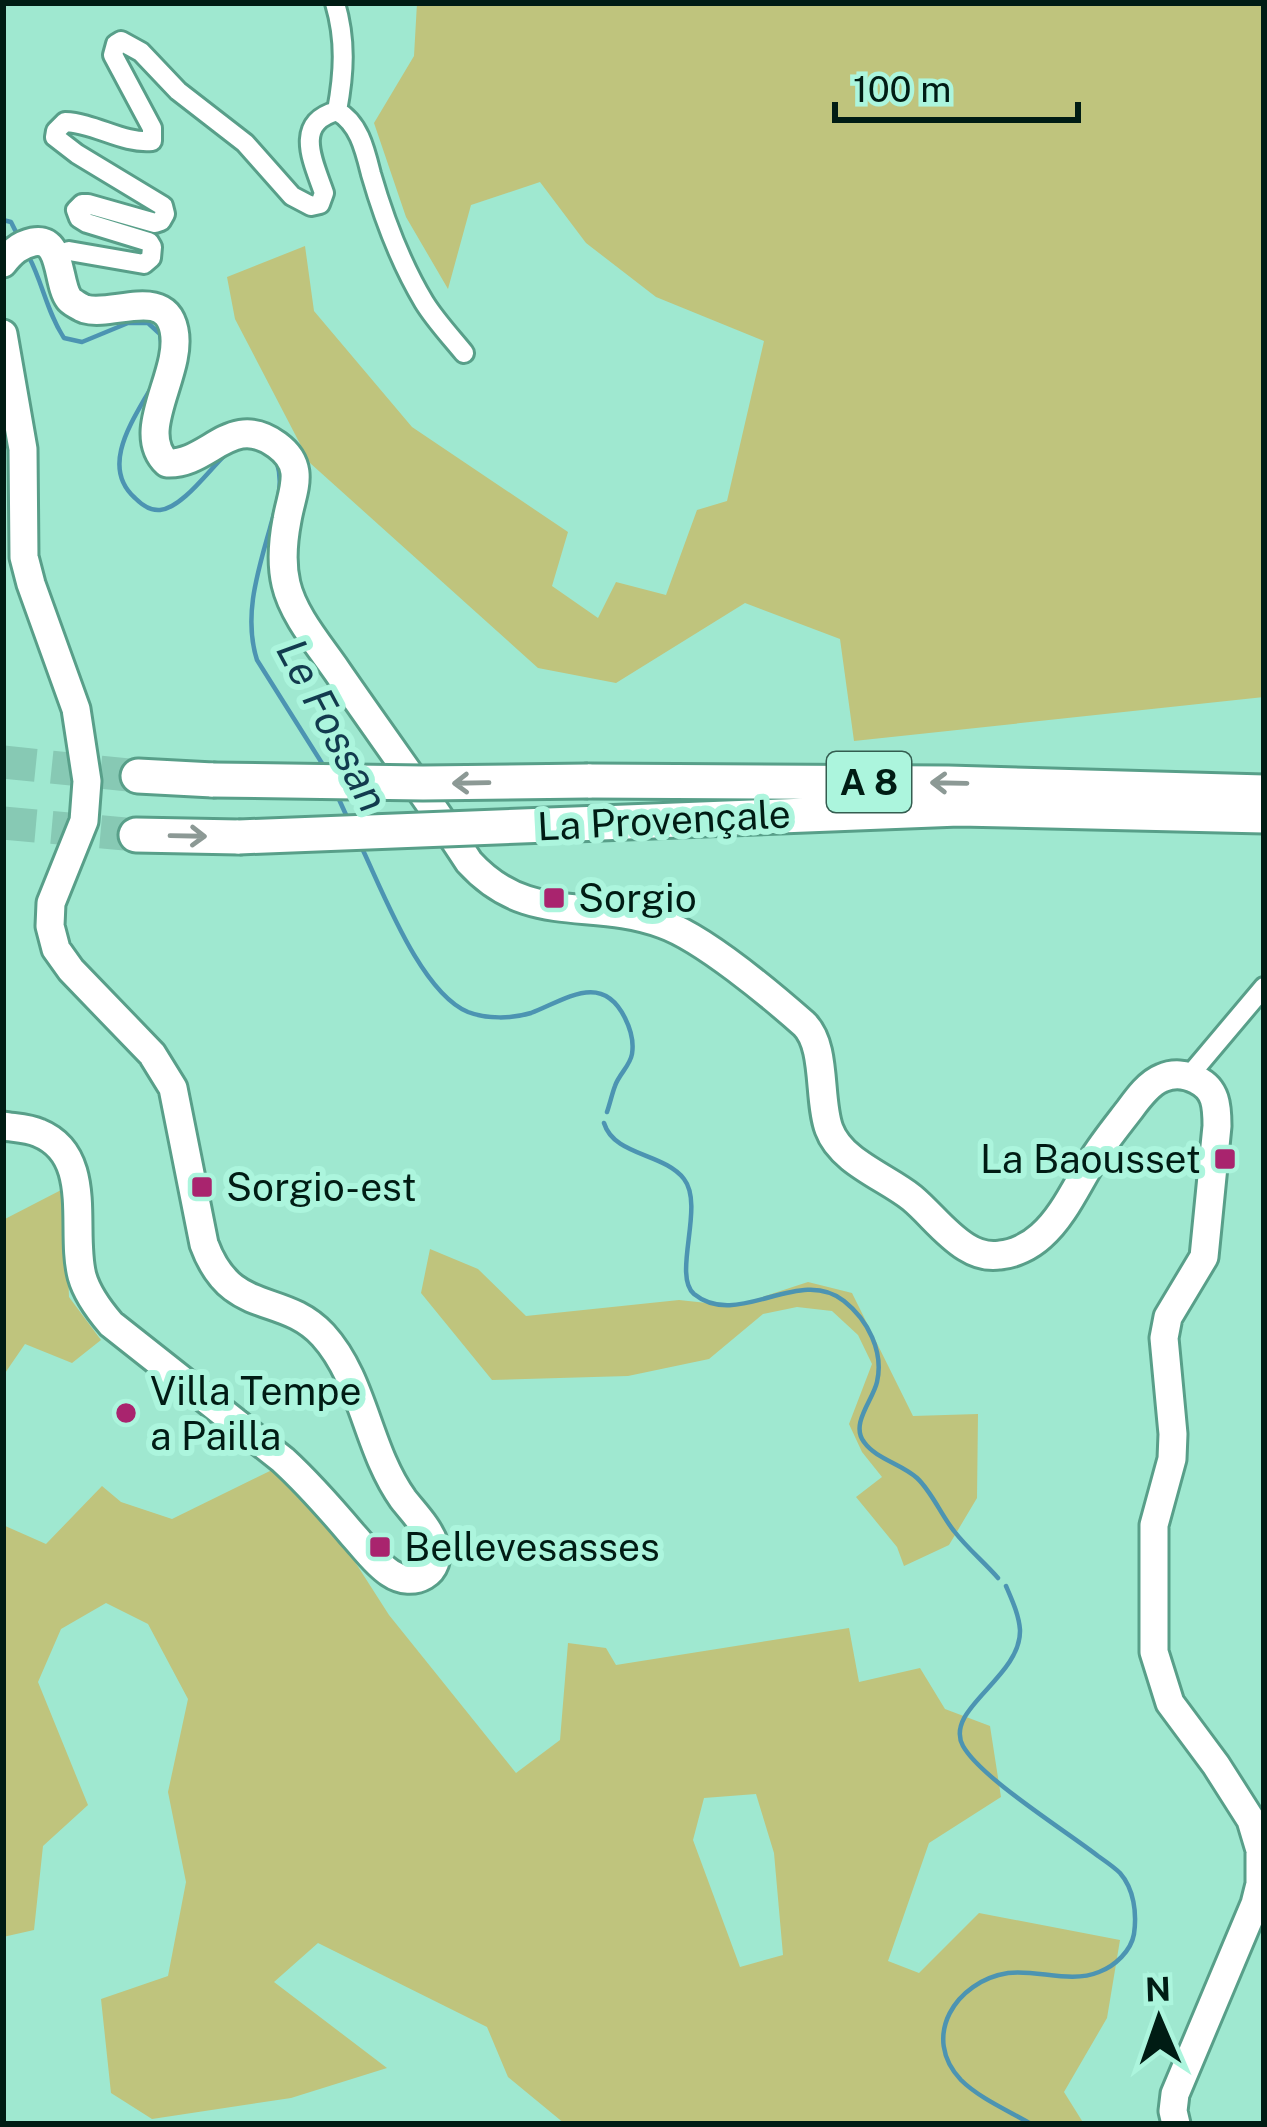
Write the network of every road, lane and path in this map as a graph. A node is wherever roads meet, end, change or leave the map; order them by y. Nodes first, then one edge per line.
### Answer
1 (335, 3) edge
2 (337, 111) junction
3 (26, 253) edge
4 (3, 334) edge
5 (464, 353) dead end
6 (138, 776) tunnel mouth
7 (1264, 793) edge
8 (1150, 800) junction
9 (1264, 816) edge
10 (136, 835) tunnel mouth
11 (1264, 987) edge
12 (1190, 1076) junction
13 (3, 1126) edge
14 (1176, 2124) edge

1 - 2 street
2 - 3 street
2 - 5 street
3 - 12 street
4 - 13 street
8 -> 6 highway, La Provençale / A 8, bridge
7 - 8 highway, La Provençale / A 8
8 - 9 highway, La Provençale / A 8
10 -> 8 highway, La Provençale / A 8, bridge
11 - 12 street
12 - 14 street

